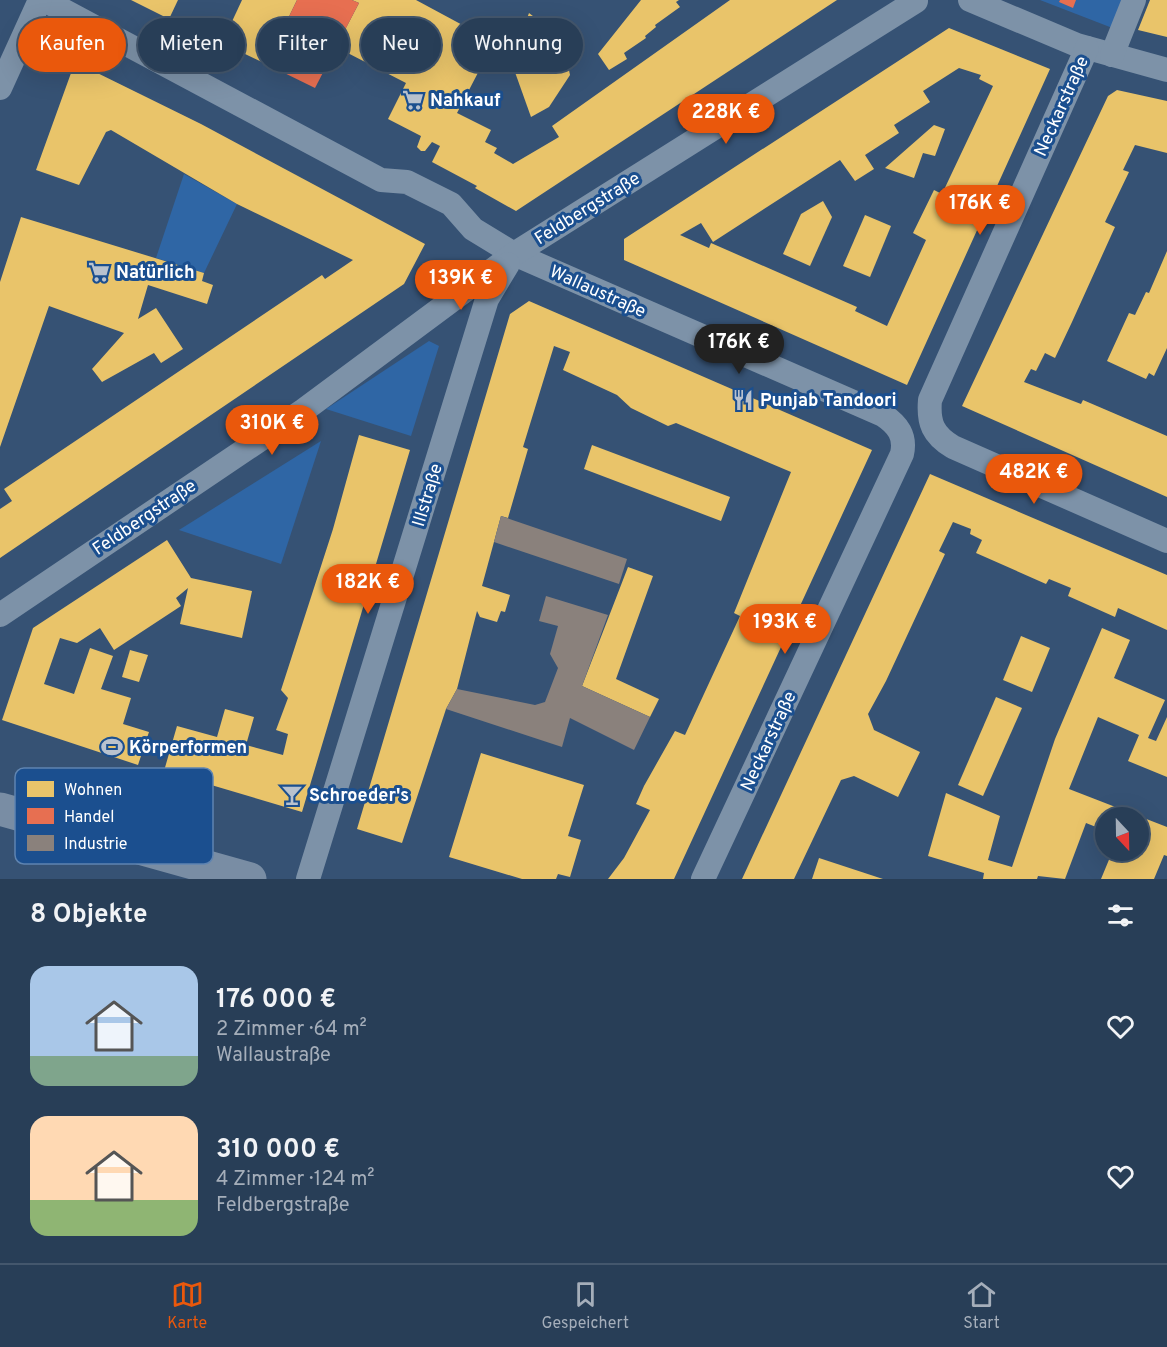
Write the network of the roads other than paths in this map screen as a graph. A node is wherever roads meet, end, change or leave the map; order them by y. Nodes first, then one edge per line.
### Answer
1 (42, 0) edge
2 (970, 0) edge
3 (1134, 0) edge
4 (916, 1) edge
5 (1087, 48) junction
6 (1112, 55) junction
7 (1167, 70) edge
8 (0, 88) edge
9 (514, 254) junction
10 (903, 439) joint
11 (1167, 541) edge
12 (0, 615) edge
13 (0, 809) edge
14 (15, 813) edge
15 (196, 864) edge
16 (250, 879) edge
17 (308, 879) edge
18 (704, 879) edge

1 - 8 street
1 - 9 street, Wallaustraße
2 - 5 street
3 - 6 street
4 - 9 street, Feldbergstraße
5 - 6 street
5 - 11 street, Neckarstraße
6 - 7 street
9 - 10 street, Wallaustraße
9 - 12 street, Feldbergstraße
9 - 17 street, Illstraße
10 - 18 street, Neckarstraße
13 - 14 main road
15 - 16 main road

